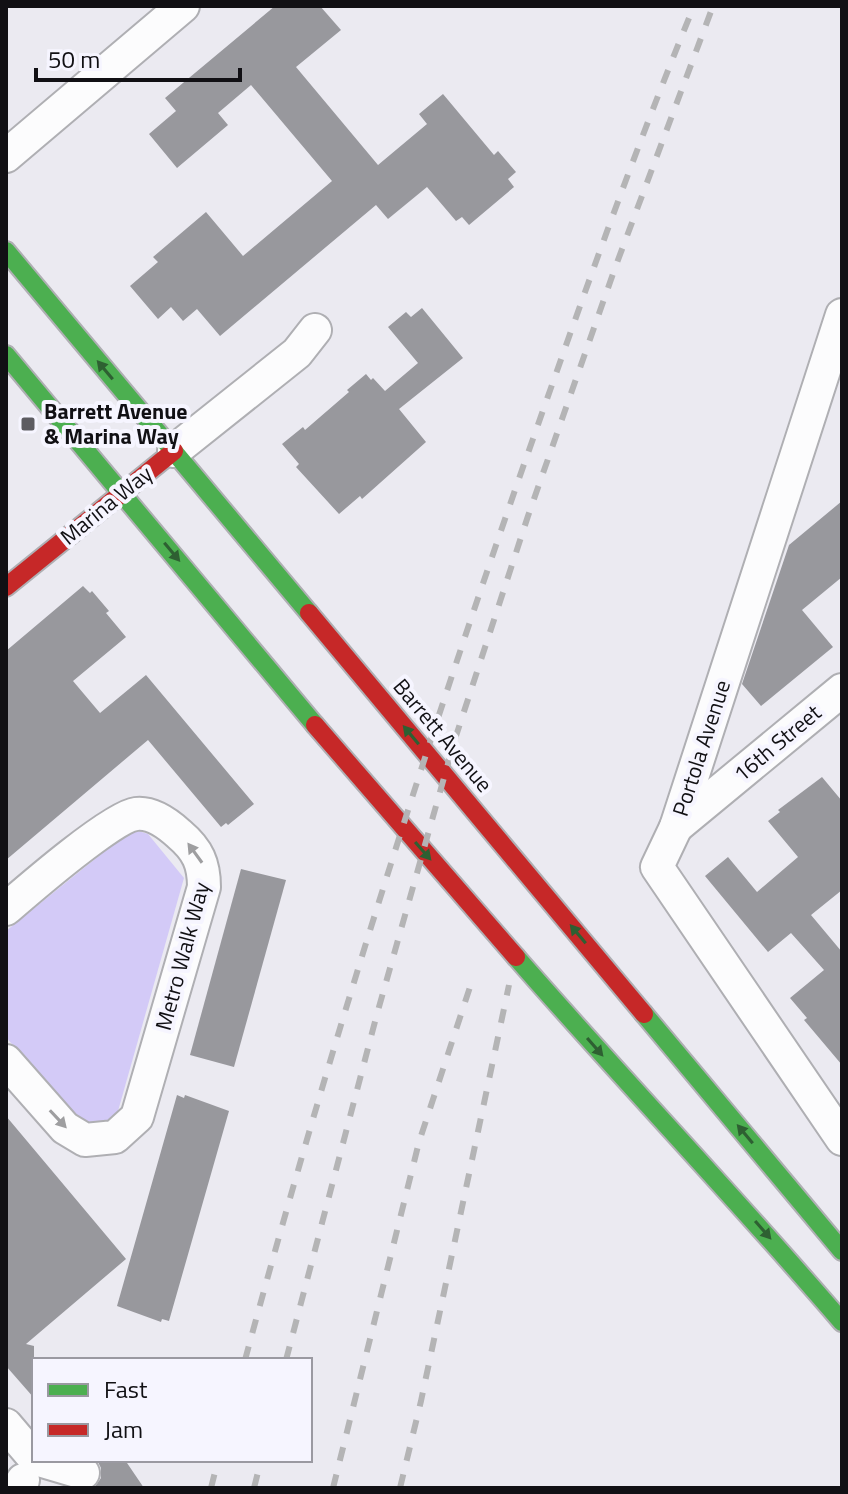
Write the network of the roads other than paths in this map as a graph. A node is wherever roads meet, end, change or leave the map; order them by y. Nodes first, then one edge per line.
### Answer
1 (183, 6) edge
2 (6, 156) edge
3 (6, 251) edge
4 (842, 315) edge
5 (315, 330) dead end
6 (6, 355) edge
7 (174, 451) junction
8 (122, 492) junction
9 (6, 587) edge
10 (842, 690) edge
11 (676, 827) junction
12 (7, 906) edge
13 (6, 1061) edge
14 (842, 1139) edge
15 (842, 1251) edge
16 (842, 1322) edge
17 (6, 1425) edge
18 (29, 1470) edge
19 (73, 1477) edge

1 - 2 street
7 -> 3 main road, Barrett Avenue
4 - 11 street, Portola Avenue
5 - 7 street, Marina Way
6 - 8 main road
7 - 8 main road, Marina Way
15 -> 7 main road, Barrett Avenue
8 - 9 main road, Marina Way
8 -> 16 main road
10 - 11 street, 16th Street
11 - 14 street, Portola Avenue
13 -> 12 street, Metro Walk Way
17 - 18 street
18 - 19 street

